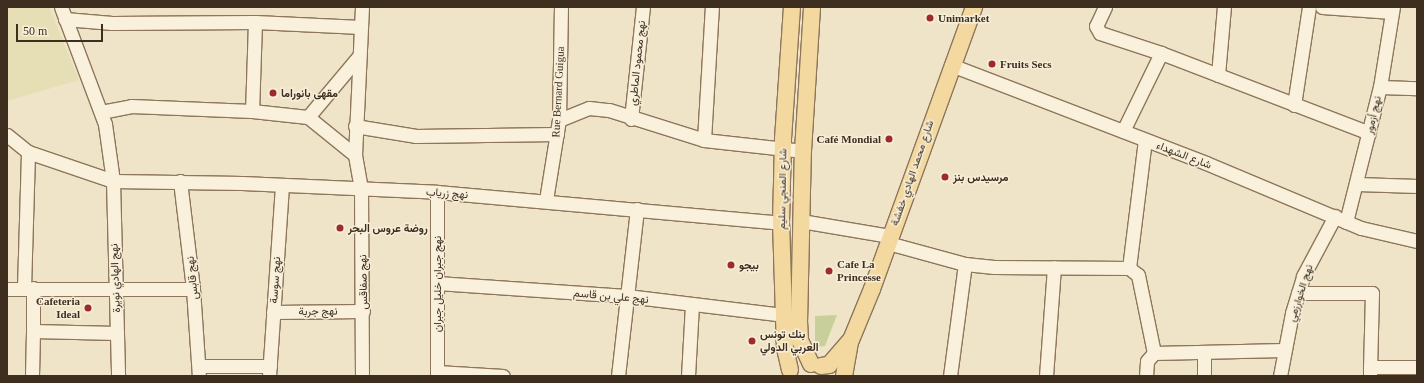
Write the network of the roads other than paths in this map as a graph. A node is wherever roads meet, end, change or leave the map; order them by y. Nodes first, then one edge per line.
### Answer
1 (362, 7) edge
2 (561, 7) edge
3 (643, 7) edge
4 (712, 7) edge
5 (792, 7) edge
6 (812, 7) edge
7 (974, 7) edge
8 (1105, 7) edge
9 (1224, 7) edge
10 (1309, 7) edge
11 (1322, 7) edge
12 (1392, 9) edge
13 (63, 13) edge
14 (254, 22) junction
15 (361, 27) junction
16 (1161, 53) junction
17 (359, 56) junction
18 (951, 65) junction
19 (1218, 75) junction
20 (1380, 86) junction
21 (1417, 88) edge
22 (1294, 105) junction
23 (252, 111) junction
24 (101, 112) junction
25 (308, 117) junction
26 (631, 118) junction
27 (559, 120) junction
28 (355, 126) junction
29 (1123, 131) junction
30 (1369, 133) junction
31 (557, 134) junction
32 (7, 135) edge
33 (704, 140) junction
34 (1145, 140) junction
35 (782, 151) junction
36 (803, 151) junction
37 (28, 152) junction
38 (355, 155) junction
39 (113, 181) junction
40 (180, 181) junction
41 (1357, 184) junction
42 (282, 185) junction
43 (1417, 186) edge
44 (361, 188) junction
45 (437, 192) junction
46 (546, 200) junction
47 (637, 209) junction
48 (1341, 219) junction
49 (801, 221) junction
50 (781, 222) junction
51 (889, 240) junction
52 (1417, 242) edge
53 (965, 264) junction
54 (1054, 267) junction
55 (1129, 268) junction
56 (437, 283) junction
57 (29, 288) junction
58 (115, 288) junction
59 (7, 289) edge
60 (193, 289) junction
61 (1298, 293) junction
62 (627, 296) junction
63 (692, 304) junction
64 (363, 311) junction
65 (273, 312) junction
66 (784, 315) junction
67 (33, 331) junction
68 (117, 333) junction
69 (851, 340) junction
70 (1284, 350) junction
71 (1154, 353) junction
72 (1204, 353) junction
73 (1417, 367) edge
74 (821, 369) edge
75 (199, 371) edge
76 (270, 371) edge
77 (1370, 372) edge
78 (788, 373) edge
79 (437, 374) edge
80 (32, 376) edge
81 (118, 376) edge
82 (362, 376) edge
83 (503, 376) edge
84 (618, 376) edge
85 (688, 376) edge
86 (844, 376) edge
87 (950, 376) edge
88 (1046, 376) edge
89 (1146, 376) edge
90 (1204, 376) edge
91 (1280, 376) edge

1 - 15 street, نهج صفاقس
2 - 27 street, Rue Bernard Guigua
3 - 26 street, نهج محمود الماطري
4 - 33 street
5 - 35 main road, شارع المنجي سليم
6 - 36 main road, شارع المنجي سليم
7 - 18 main road, شارع محمد الهادي خفشة
8 - 16 street
9 - 19 street
10 - 22 street
11 - 12 street
12 - 20 street, نهج أزمور
13 - 14 street
13 - 24 street, نهج الهادي نويرة
14 - 15 street
14 - 23 street
15 - 17 street, نهج صفاقس
16 - 19 street
16 - 29 street
17 - 25 street
17 - 28 street, نهج صفاقس
18 - 29 street, شارع الشهداء
18 - 51 main road, شارع محمد الهادي خفشة
19 - 22 street
20 - 21 street
20 - 30 street, نهج أزمور
22 - 30 street
23 - 24 street
23 - 25 street
24 - 39 street, نهج الهادي نويرة
25 - 38 street
26 - 27 street
26 - 33 street
27 - 31 street, Rue Bernard Guigua
28 - 31 street
28 - 38 street, نهج صفاقس
29 - 34 street, شارع الشهداء
30 - 41 street, نهج أزمور
31 - 46 street, Rue Bernard Guigua
32 - 37 street
33 - 35 street
34 - 48 street, شارع الشهداء
34 - 55 street
35 - 36 street
35 - 50 main road, شارع المنجي سليم
36 - 49 main road, شارع المنجي سليم
37 - 39 street, نهج زرياب
37 - 57 street
38 - 44 street, نهج صفاقس
39 - 40 street, نهج زرياب
39 - 58 street, نهج الهادي نويرة
40 - 42 street, نهج زرياب
40 - 60 street, نهج قابس
41 - 43 street
41 - 48 street, نهج أزمور
42 - 44 street, نهج زرياب
42 - 65 street, نهج سوسة
44 - 45 street, نهج زرياب
44 - 64 street, نهج صفاقس
45 - 46 street, نهج زرياب
45 - 56 street, نهج جبران خليل جبران
46 - 47 street, نهج زرياب
47 - 50 street, نهج زرياب
47 - 62 street
48 - 52 street, شارع الشهداء
48 - 61 street, نهج الخوارزمي
49 - 51 street
49 - 74 main road, شارع المنجي سليم
50 - 66 main road, شارع المنجي سليم
51 - 53 street
51 - 69 main road, شارع محمد الهادي خفشة
53 - 54 street
53 - 87 street
54 - 55 street
54 - 88 street
55 - 71 street
56 - 62 street, نهج علي بن قاسم
56 - 79 street, نهج جبران خليل جبران
57 - 58 street
57 - 59 street
57 - 67 street
58 - 60 street
58 - 68 street, نهج الهادي نويرة
60 - 75 street, نهج قابس
61 - 70 street, نهج الخوارزمي
61 - 77 street
62 - 63 street, نهج علي بن قاسم
62 - 84 street
63 - 66 street, نهج علي بن قاسم
63 - 85 street
64 - 65 street, نهج جربة
64 - 82 street, نهج صفاقس
65 - 76 street, نهج سوسة
66 - 78 main road, شارع المنجي سليم
67 - 68 street
67 - 80 street
68 - 81 street, نهج الهادي نويرة
69 - 74 main road
69 - 86 main road
70 - 72 street
70 - 91 street, نهج الخوارزمي
71 - 72 street
71 - 89 street
72 - 90 street
73 - 77 street
74 - 78 main road
75 - 76 street
79 - 83 street

